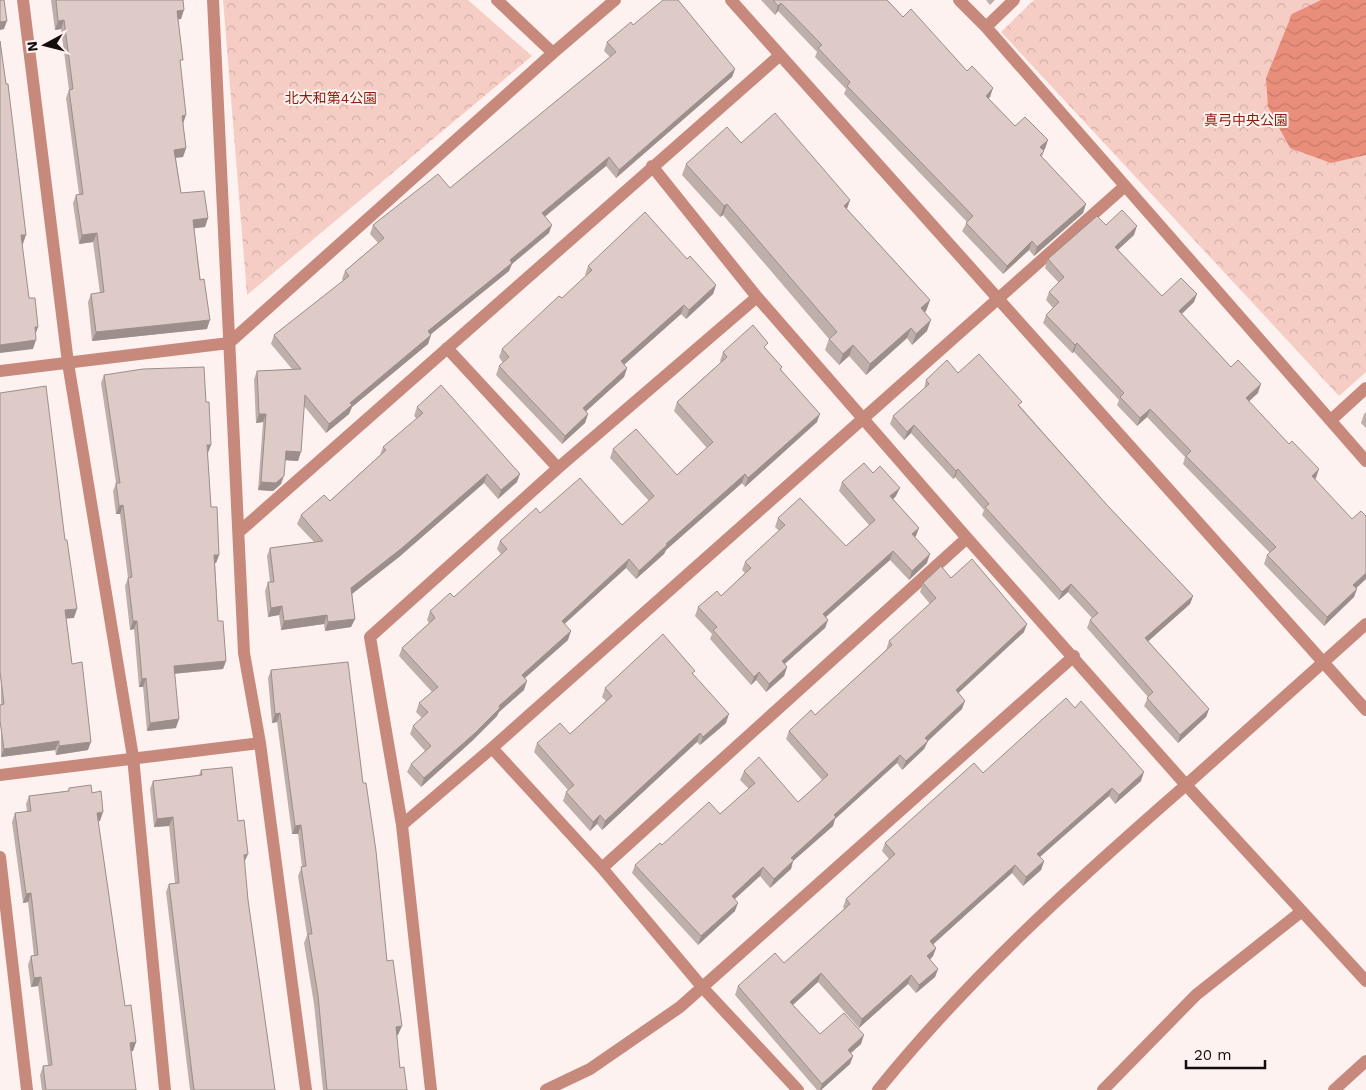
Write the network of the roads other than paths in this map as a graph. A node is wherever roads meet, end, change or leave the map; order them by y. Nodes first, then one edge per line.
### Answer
1 (23, 0) edge
2 (214, 0) edge
3 (497, 0) edge
4 (615, 0) edge
5 (731, 0) edge
6 (959, 0) edge
7 (1014, 0) edge
8 (986, 27) junction
9 (553, 53) junction
10 (780, 56) junction
11 (652, 166) junction
12 (1125, 186) junction
13 (757, 297) junction
14 (998, 299) junction
15 (229, 343) junction
16 (447, 348) junction
17 (68, 363) junction
18 (0, 372) edge
19 (1366, 388) edge
20 (863, 419) junction
21 (1331, 420) junction
22 (1366, 461) edge
23 (558, 468) junction
24 (240, 531) junction
25 (967, 538) junction
26 (1366, 624) edge
27 (1074, 656) junction
28 (1324, 662) junction
29 (1366, 710) edge
30 (260, 743) junction
31 (492, 748) junction
32 (133, 756) junction
33 (0, 775) edge
34 (1186, 785) junction
35 (402, 825) junction
36 (0, 857) edge
37 (602, 868) junction
38 (1302, 911) junction
39 (1366, 981) edge
40 (703, 988) junction
41 (1366, 1061) edge
42 (27, 1090) edge
43 (165, 1090) edge
44 (306, 1090) edge
45 (431, 1090) edge
46 (546, 1090) edge
47 (798, 1090) edge
48 (878, 1090) edge
49 (1103, 1090) edge
50 (1334, 1090) edge

1 - 17 street
2 - 15 street
3 - 9 street
4 - 9 street
5 - 10 street
6 - 8 street
7 - 8 street
8 - 12 street
9 - 15 street
10 - 11 street
10 - 14 street
11 - 13 street
11 - 16 street
12 - 14 street
12 - 21 street
13 - 20 street
13 - 23 street
14 - 20 street
14 - 28 street
15 - 17 street
15 - 24 street
16 - 23 street
16 - 24 street
17 - 18 street
17 - 32 street
19 - 21 street
20 - 25 street
20 - 31 street
21 - 22 street
23 - 35 street
24 - 30 street
25 - 27 street
25 - 37 street
26 - 28 street
27 - 34 street
27 - 40 street
28 - 29 street
28 - 34 street
30 - 32 street
30 - 44 street
31 - 35 street
31 - 37 street
32 - 33 street
32 - 43 street
34 - 38 street
34 - 48 street
35 - 45 street
36 - 42 street
37 - 40 street
38 - 39 street
38 - 49 street
40 - 46 street
40 - 47 street
41 - 50 street

